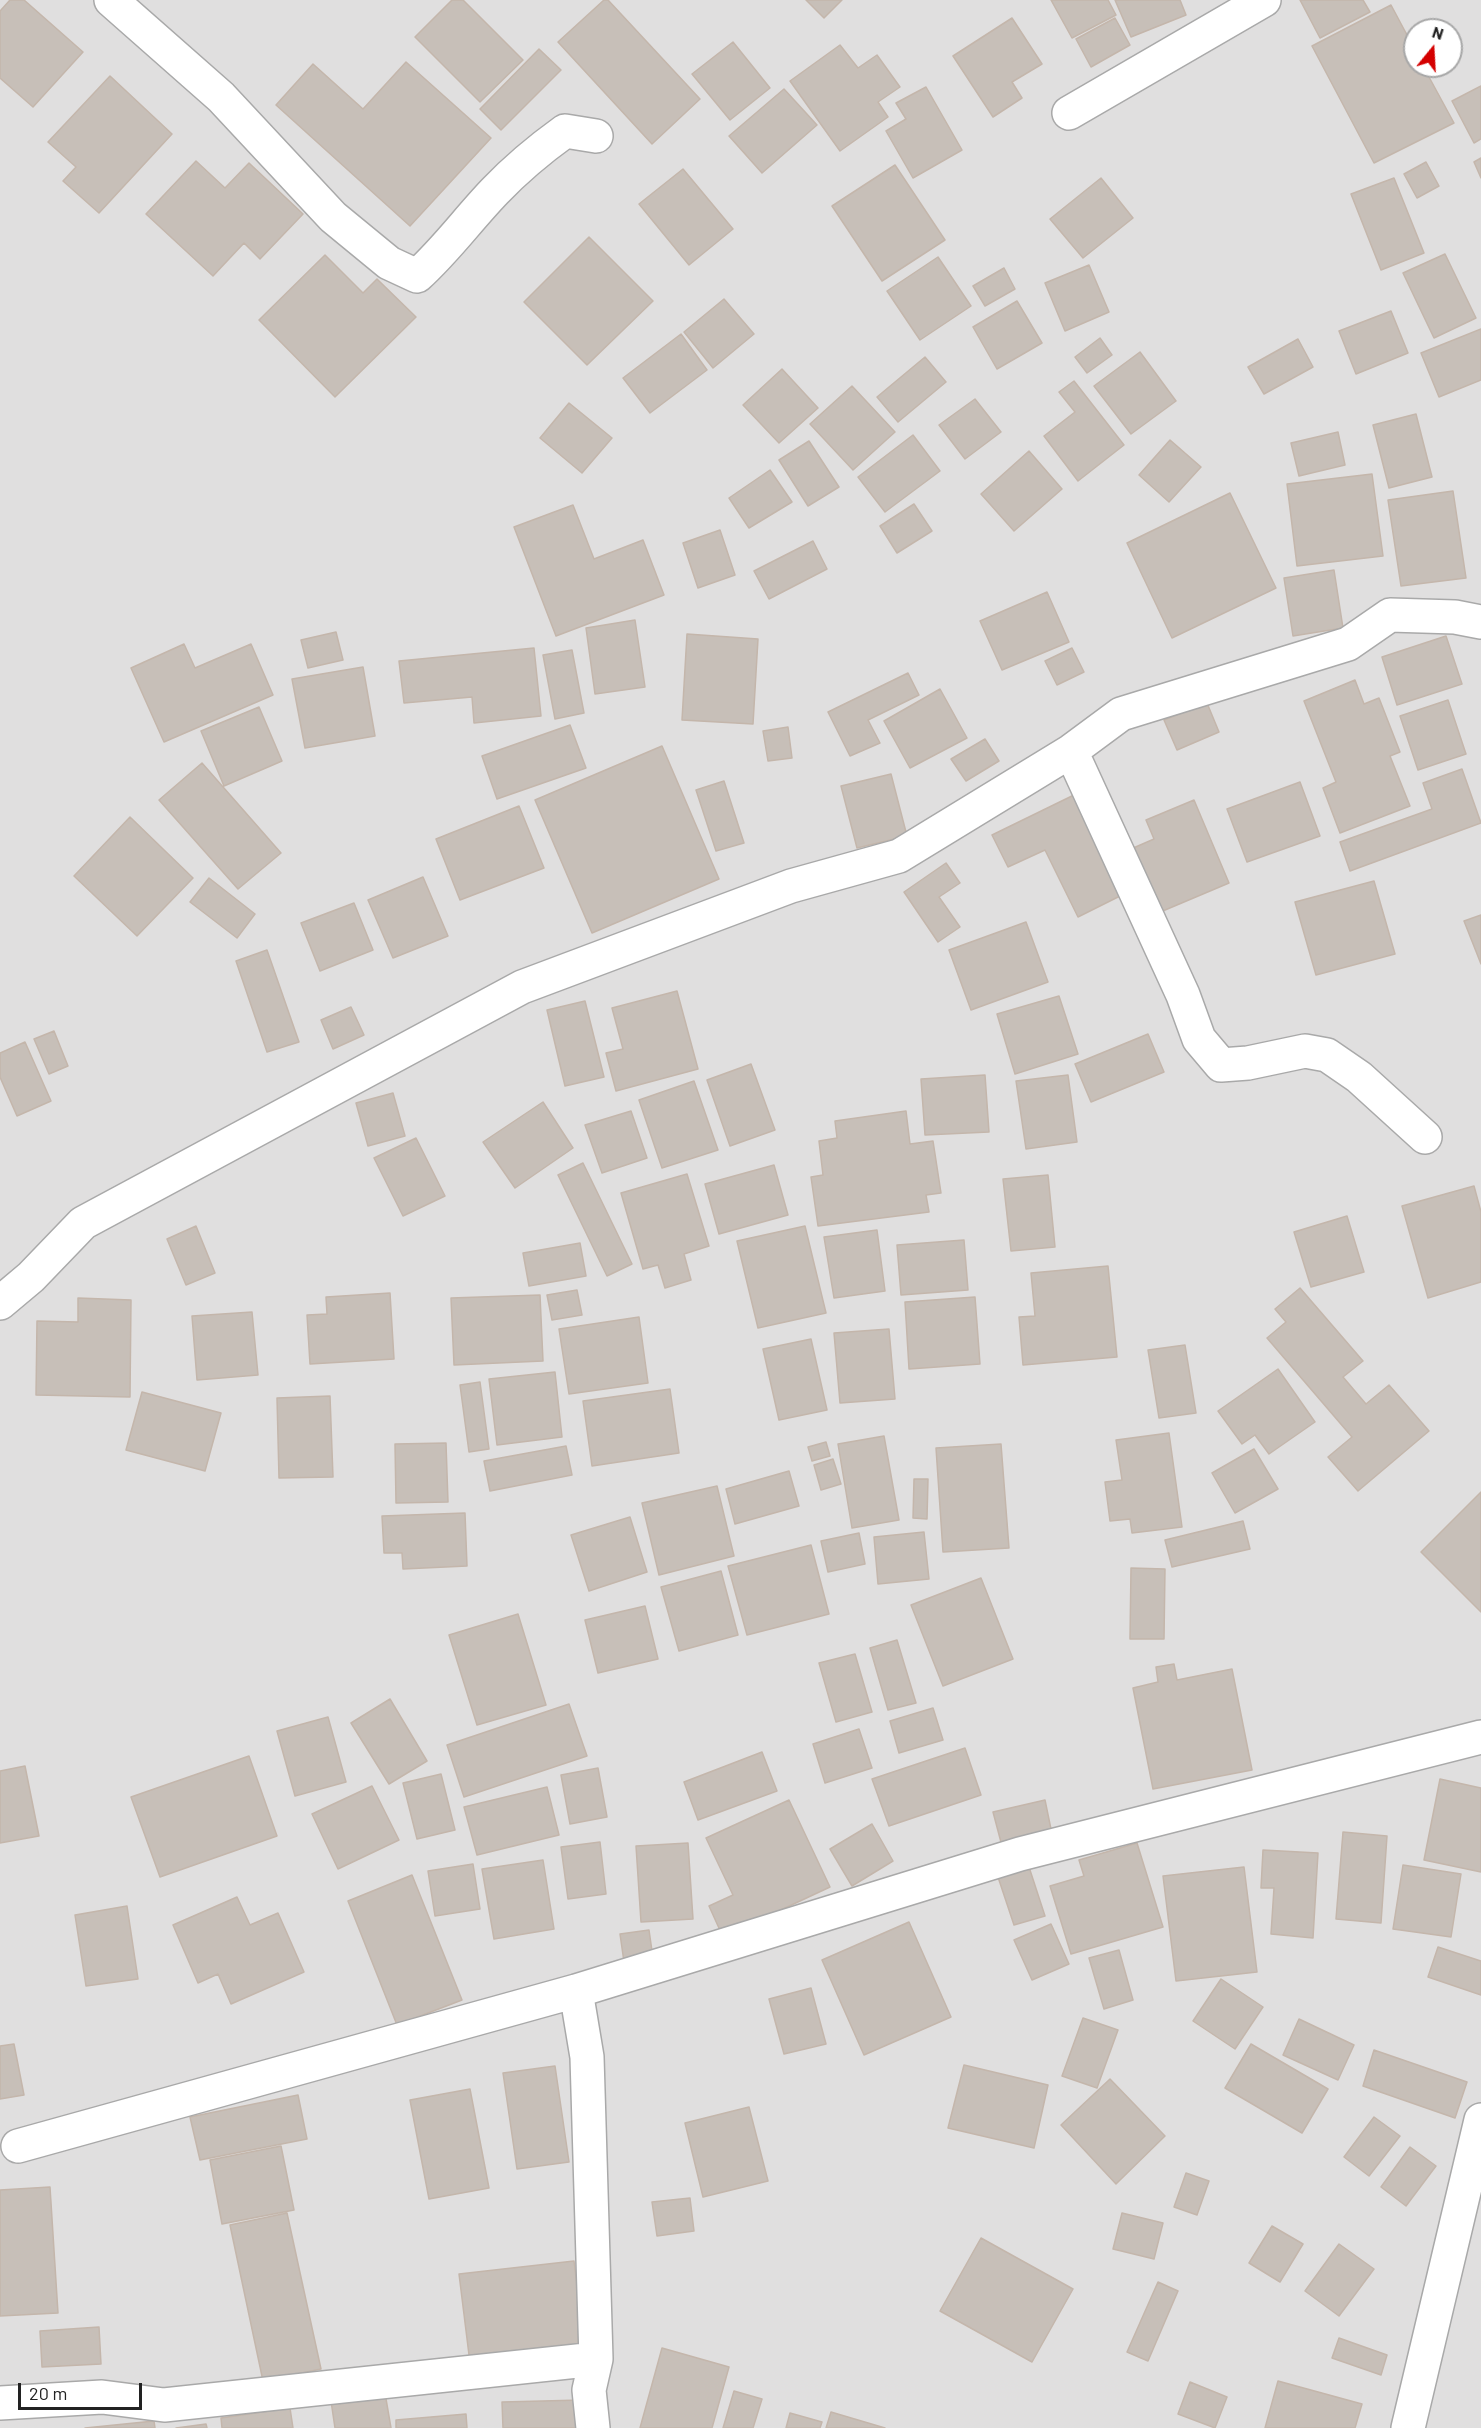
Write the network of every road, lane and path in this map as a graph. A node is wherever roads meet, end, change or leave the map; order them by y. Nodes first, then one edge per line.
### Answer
1 (111, 0) edge
2 (1264, 0) edge
3 (1069, 112) dead end
4 (596, 136) dead end
5 (1481, 622) edge
6 (1071, 751) junction
7 (1425, 1137) dead end
8 (0, 1303) edge
9 (1481, 1737) edge
10 (576, 1991) junction
11 (1481, 2120) edge
12 (18, 2146) dead end
13 (596, 2359) junction
14 (0, 2403) edge
15 (592, 2428) edge
16 (1408, 2428) edge

1 - 4 street
2 - 3 street
5 - 6 street
6 - 7 street
6 - 8 street
9 - 10 street
10 - 12 street
10 - 13 street
11 - 16 street
13 - 14 street
13 - 15 street

